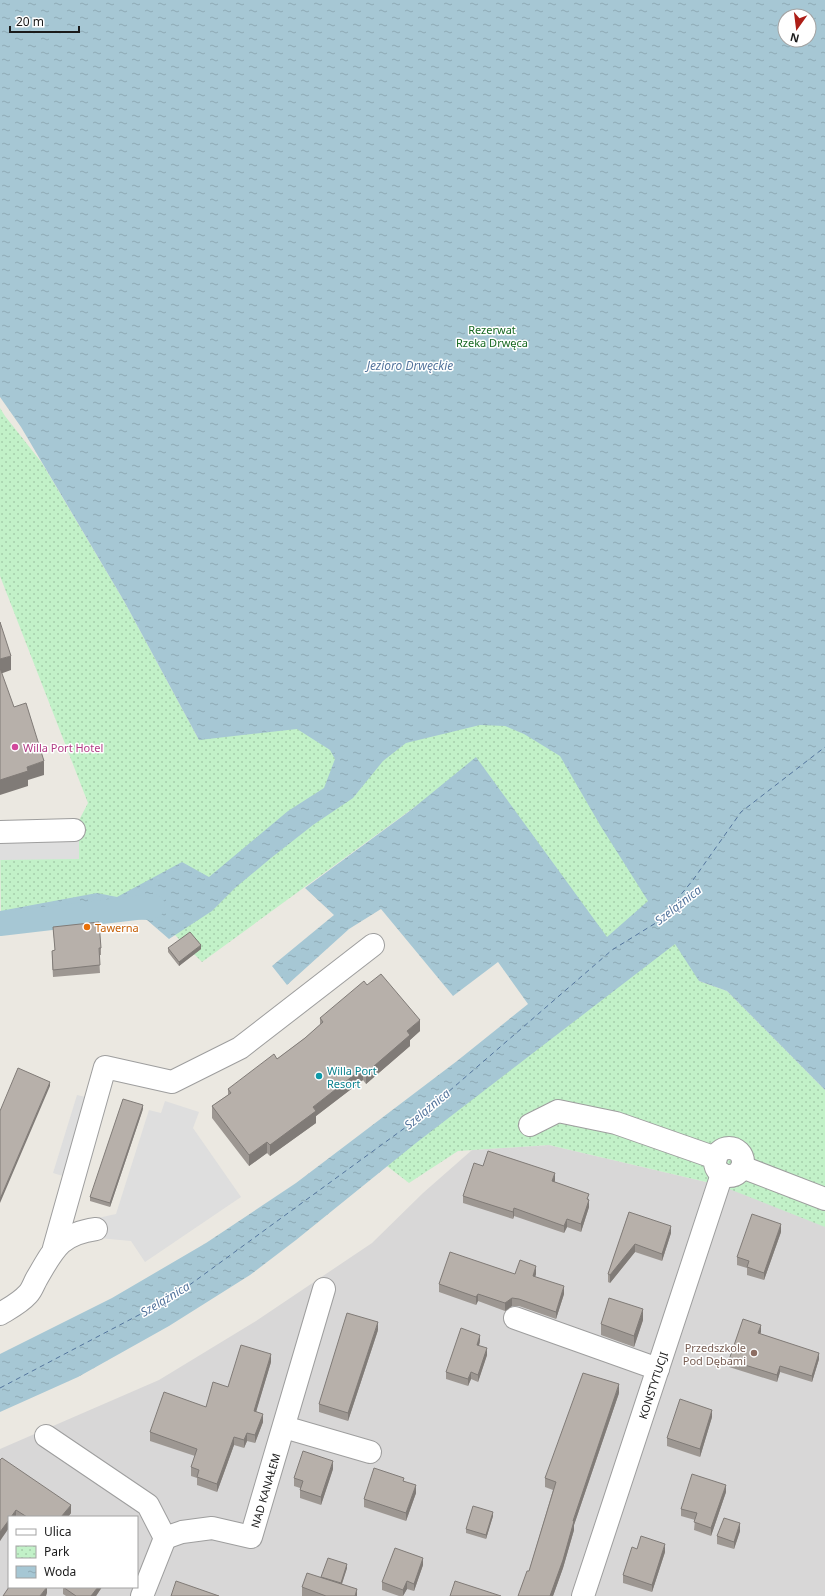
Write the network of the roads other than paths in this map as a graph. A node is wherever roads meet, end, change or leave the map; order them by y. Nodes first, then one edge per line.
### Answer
1 (74, 830) dead end
2 (0, 832) edge
3 (372, 945) dead end
4 (530, 1125) dead end
5 (719, 1166) junction
6 (825, 1200) edge
7 (96, 1230) dead end
8 (54, 1248) junction
9 (324, 1289) dead end
10 (0, 1314) edge
11 (515, 1318) dead end
12 (658, 1369) junction
13 (284, 1427) junction
14 (46, 1436) dead end
15 (370, 1452) dead end
16 (165, 1538) junction
17 (142, 1596) edge
18 (583, 1596) edge

1 - 2 street
3 - 8 street
4 - 5 street
5 - 6 street
5 - 12 street, KONSTYTUCJI
7 - 8 street
8 - 10 street
9 - 13 street, NAD KANAŁEM
11 - 12 street
12 - 18 street, KONSTYTUCJI
13 - 15 street
13 - 16 street, NAD KANAŁEM
14 - 16 street
16 - 17 street

